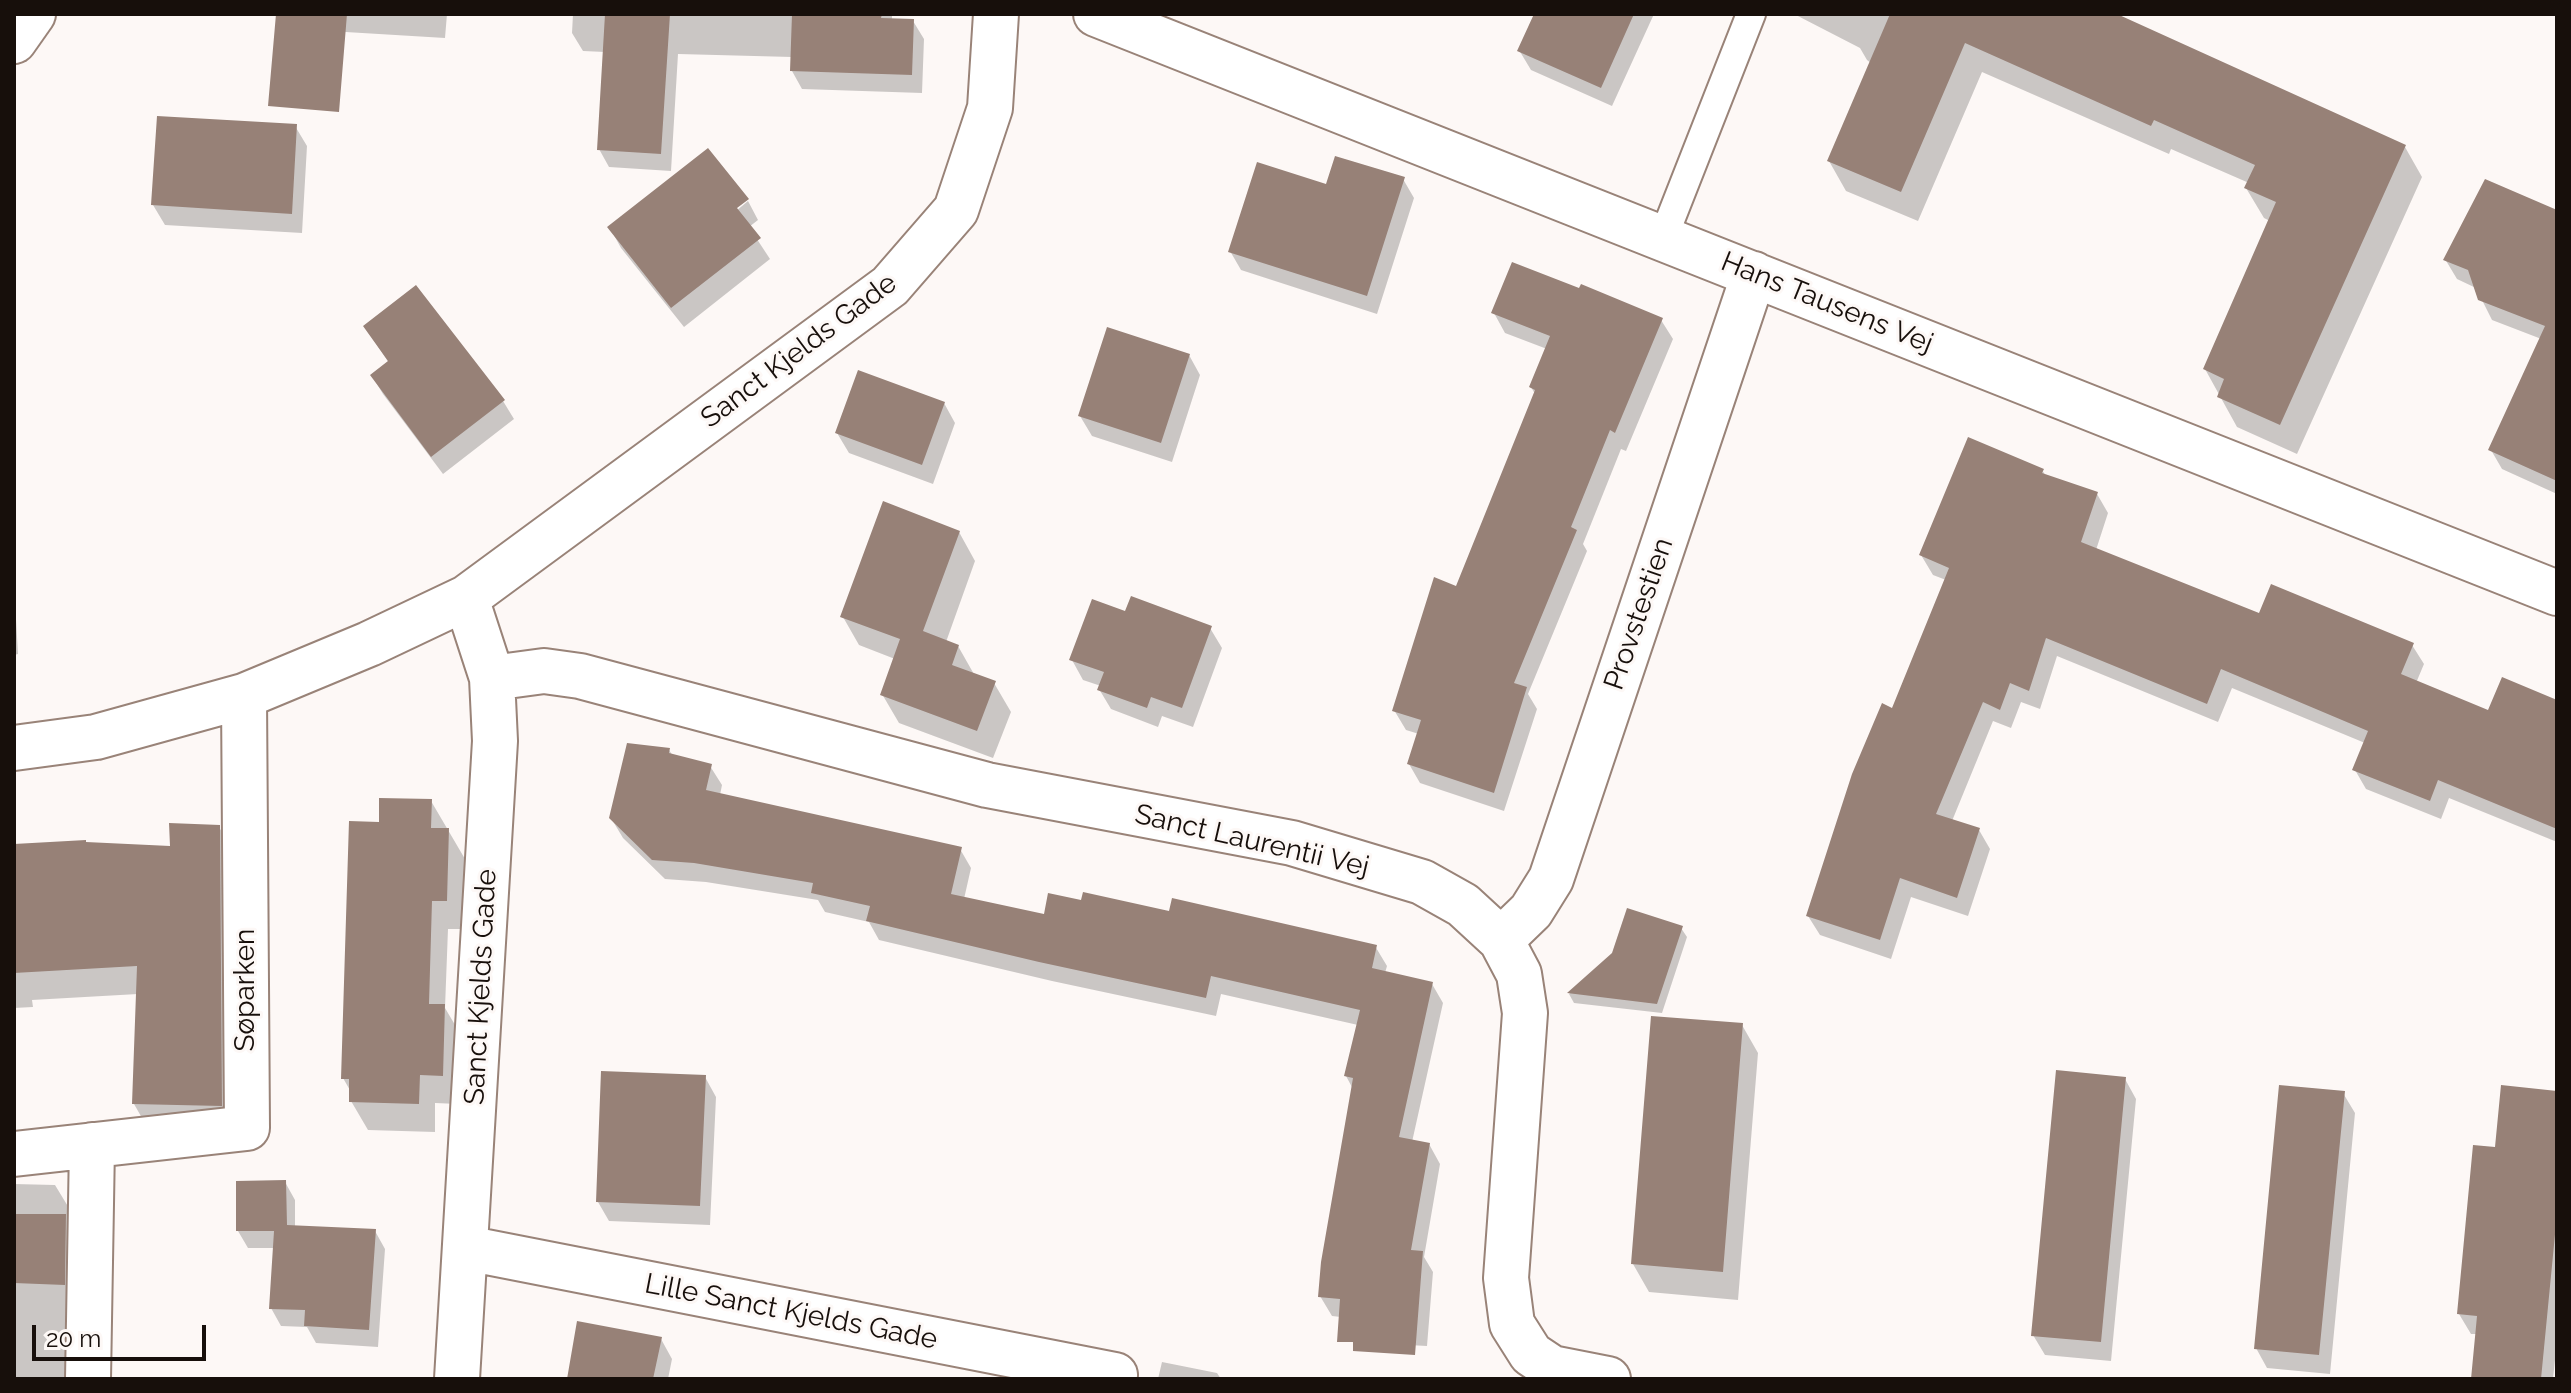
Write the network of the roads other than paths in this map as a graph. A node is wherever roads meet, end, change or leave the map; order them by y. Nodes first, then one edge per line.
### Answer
1 (33, 14) edge
2 (996, 14) edge
3 (1096, 14) edge
4 (1751, 14) edge
5 (14, 41) edge
6 (1663, 238) junction
7 (1754, 274) junction
8 (2557, 593) edge
9 (466, 598) junction
10 (492, 678) junction
11 (244, 696) junction
12 (14, 748) edge
13 (1501, 940) junction
14 (92, 1145) junction
15 (14, 1154) edge
16 (466, 1248) junction
17 (1551, 1373) edge
18 (1115, 1375) dead end
19 (88, 1379) edge
20 (457, 1379) edge
21 (1608, 1379) edge

1 - 5 street
2 - 9 street, Sanct Kjelds Gade
3 - 6 street, Hans Tausens Vej
4 - 6 lane
6 - 7 street, Hans Tausens Vej
7 - 8 street, Hans Tausens Vej
7 - 13 street, Provstestien
9 - 10 street, Sanct Kjelds Gade
9 - 11 street, Sanct Kjelds Gade
10 - 13 street, Sanct Laurentii Vej
10 - 16 street, Sanct Kjelds Gade
11 - 12 street, Sanct Kjelds Gade
11 - 14 street, Søparken
13 - 17 street, Sanct Laurentii Vej
14 - 15 street, Søparken
14 - 19 street
16 - 18 street, Lille Sanct Kjelds Gade
16 - 20 street, Sanct Kjelds Gade
17 - 21 street, Sanct Laurentii Vej

